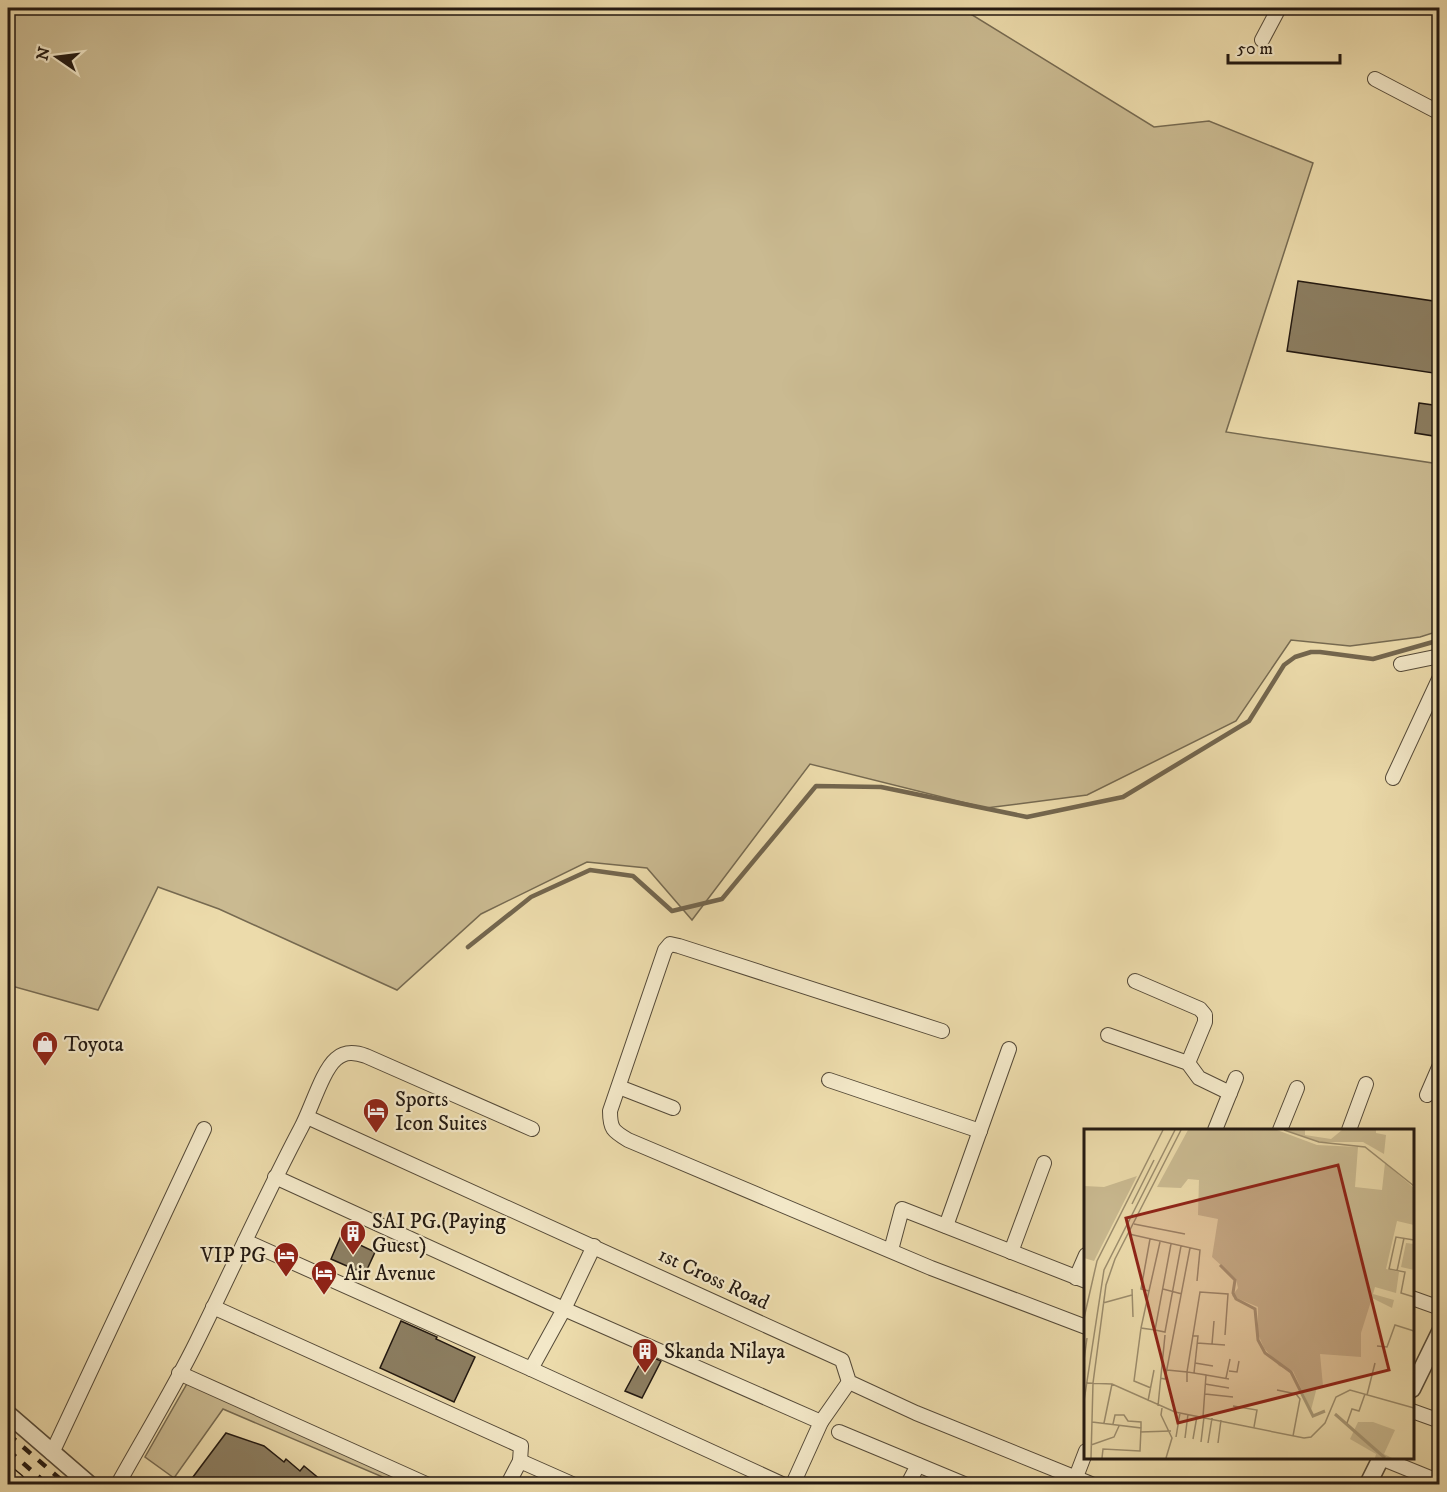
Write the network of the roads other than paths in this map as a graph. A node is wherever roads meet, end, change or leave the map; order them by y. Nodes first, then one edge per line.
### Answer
1 (1279, 8) edge
2 (1262, 40) dead end
3 (1376, 79) dead end
4 (1440, 113) edge
5 (1440, 656) edge
6 (1401, 664) dead end
7 (1440, 677) edge
8 (1393, 778) dead end
9 (1135, 981) dead end
10 (942, 1031) dead end
11 (1108, 1035) dead end
12 (1009, 1049) dead end
13 (1188, 1063) junction
14 (1440, 1065) edge
15 (1236, 1078) dead end
16 (829, 1080) dead end
17 (1366, 1084) dead end
18 (619, 1087) junction
19 (1297, 1088) dead end
20 (1230, 1093) junction
21 (1427, 1095) dead end
22 (673, 1108) dead end
23 (308, 1117) junction
24 (532, 1129) dead end
25 (1216, 1129) edge
26 (1281, 1129) edge
27 (1350, 1129) edge
28 (204, 1130) dead end
29 (980, 1131) junction
30 (1044, 1162) dead end
31 (275, 1177) junction
32 (946, 1226) junction
33 (245, 1241) junction
34 (594, 1246) junction
35 (891, 1250) junction
36 (1011, 1252) junction
37 (1084, 1265) edge
38 (1081, 1280) edge
39 (1414, 1298) edge
40 (213, 1307) junction
41 (1440, 1308) edge
42 (564, 1309) junction
43 (1084, 1325) edge
44 (1440, 1332) edge
45 (1434, 1356) edge
46 (531, 1369) junction
47 (179, 1373) junction
48 (849, 1382) junction
49 (1414, 1387) edge
50 (1414, 1411) edge
51 (8, 1414) edge
52 (1440, 1421) edge
53 (821, 1422) junction
54 (839, 1432) dead end
55 (52, 1453) junction
56 (1084, 1456) edge
57 (1381, 1459) edge
58 (1383, 1459) edge
59 (520, 1461) junction
60 (918, 1465) junction
61 (1076, 1477) junction
62 (8, 1479) edge
63 (1440, 1482) edge
64 (14, 1485) edge
65 (89, 1485) edge
66 (118, 1485) edge
67 (426, 1485) edge
68 (508, 1485) edge
69 (572, 1485) edge
70 (782, 1485) edge
71 (793, 1485) edge
72 (908, 1485) edge
73 (964, 1485) edge
74 (1091, 1485) edge
75 (1368, 1485) edge

1 - 2 street
3 - 4 street
5 - 6 street
7 - 8 street
9 - 13 street
10 - 18 street
11 - 13 street
12 - 29 street
13 - 20 street
14 - 21 street
15 - 20 street
16 - 29 street
17 - 27 street
18 - 22 street
18 - 35 street
19 - 26 street
20 - 25 street
23 - 24 street
23 - 31 street
23 - 34 street, 1st Cross Road
28 - 55 street
29 - 32 street
30 - 36 street
31 - 33 street
31 - 42 street
32 - 35 street
32 - 36 street
33 - 40 street
33 - 46 street
34 - 42 street
34 - 48 street, 1st Cross Road
35 - 43 street
36 - 38 street
37 - 38 street
39 - 41 street
40 - 47 street
40 - 59 street
42 - 46 street
42 - 53 street
44 - 45 street
45 - 49 street
46 - 70 street
47 - 66 street
47 - 67 street
48 - 53 street
48 - 61 street
50 - 52 street
51 - 55 street
53 - 71 street
54 - 60 street
55 - 65 street
56 - 61 street
57 - 75 street
58 - 63 street
59 - 68 street
59 - 69 street
60 - 72 street
60 - 73 street
61 - 74 street
62 - 64 highway

